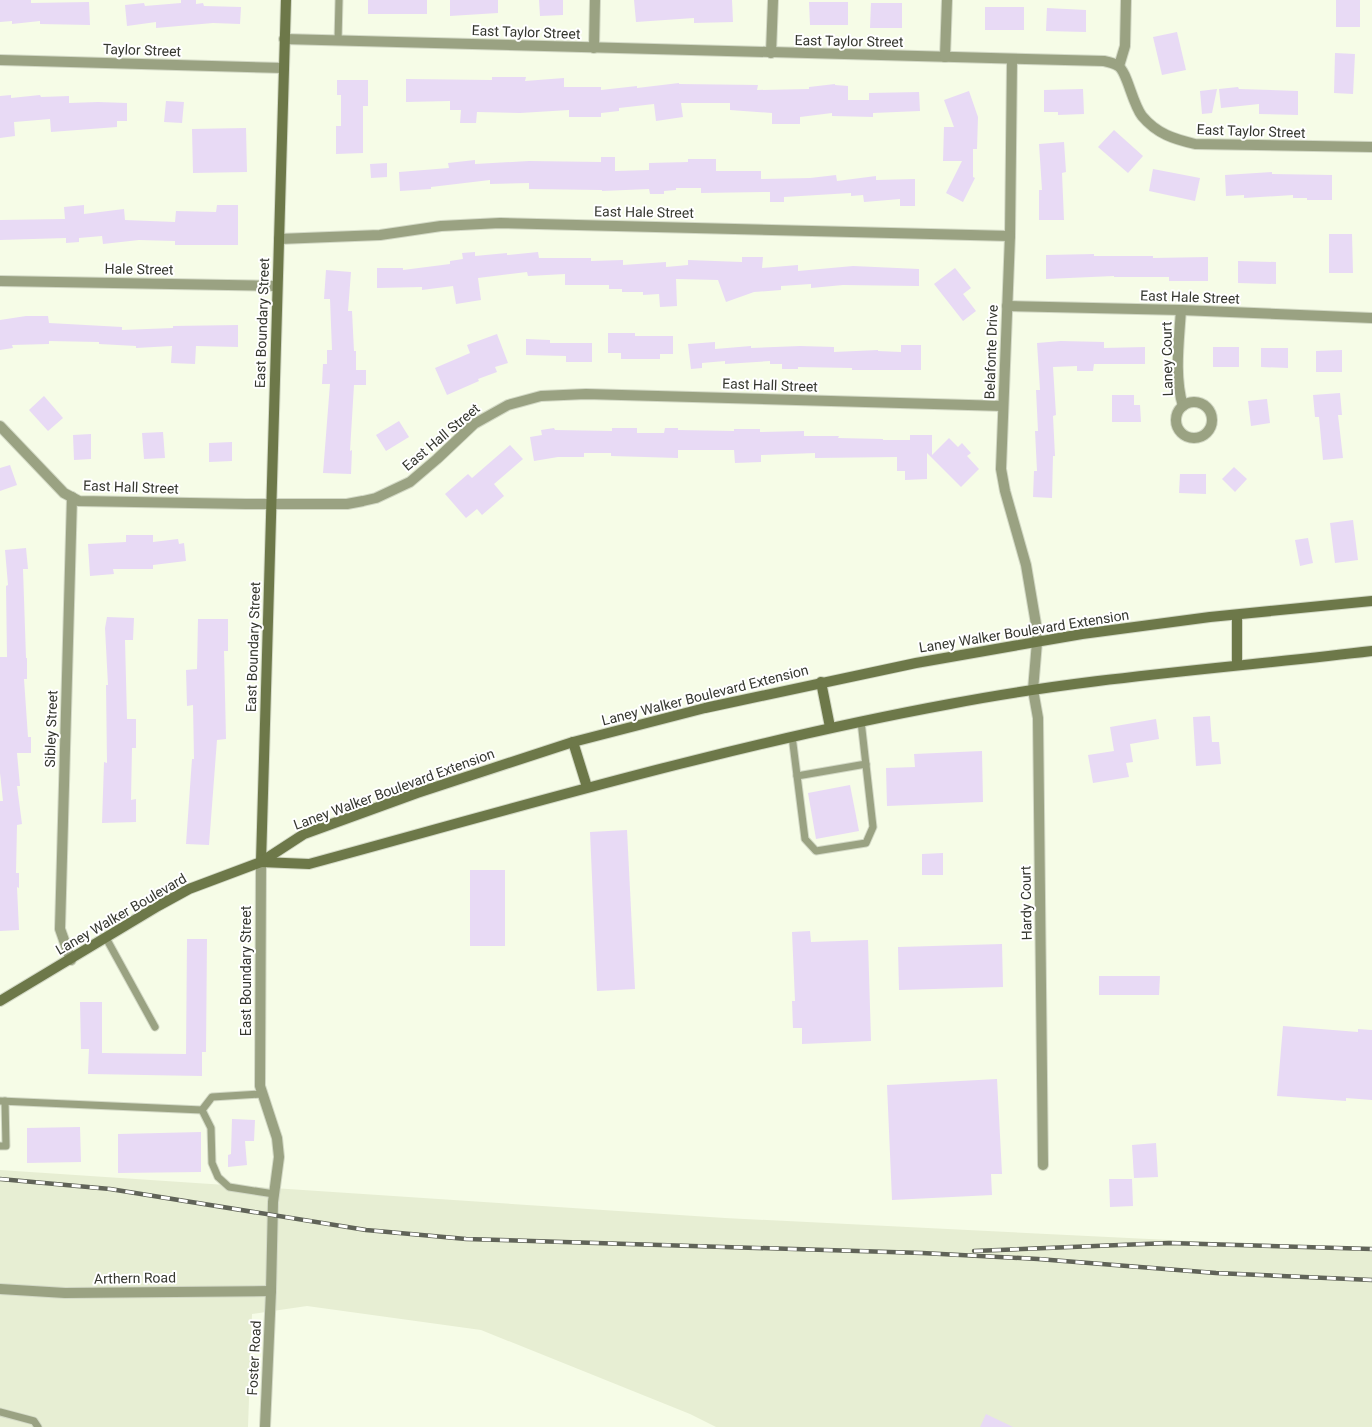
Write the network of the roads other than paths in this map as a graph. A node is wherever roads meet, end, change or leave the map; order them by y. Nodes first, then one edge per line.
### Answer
1 (286, 0) edge
2 (339, 0) edge
3 (595, 0) edge
4 (773, 0) edge
5 (947, 0) edge
6 (1126, 0) edge
7 (284, 39) junction
8 (338, 41) junction
9 (594, 48) junction
10 (771, 53) junction
11 (946, 57) junction
12 (0, 60) edge
13 (1012, 60) junction
14 (1119, 66) junction
15 (284, 68) junction
16 (1372, 147) edge
17 (1010, 236) junction
18 (279, 239) junction
19 (0, 281) edge
20 (277, 286) junction
21 (1007, 306) junction
22 (1180, 310) junction
23 (1372, 318) edge
24 (1003, 406) junction
25 (1183, 406) dead end
26 (0, 426) edge
27 (72, 497) junction
28 (271, 504) junction
29 (1372, 601) edge
30 (1237, 615) junction
31 (1037, 642) junction
32 (1372, 651) edge
33 (1237, 664) junction
34 (821, 682) junction
35 (1033, 690) junction
36 (861, 721) junction
37 (830, 728) junction
38 (792, 736) junction
39 (573, 742) junction
40 (866, 764) junction
41 (797, 776) junction
42 (587, 787) junction
43 (261, 862) junction
44 (106, 938) junction
45 (71, 960) junction
46 (0, 1001) edge
47 (155, 1027) dead end
48 (262, 1094) junction
49 (3, 1101) edge
50 (202, 1110) junction
51 (0, 1146) edge
52 (1044, 1165) dead end
53 (274, 1194) junction
54 (0, 1289) edge
55 (271, 1291) junction
56 (0, 1412) edge
57 (38, 1427) edge
58 (265, 1427) edge

1 - 7 main road, East Boundary Street
2 - 8 lane
3 - 9 street
4 - 10 street
5 - 11 street
6 - 14 street
7 - 8 street, East Taylor Street
7 - 15 main road, East Boundary Street
8 - 9 street, East Taylor Street
9 - 10 street, East Taylor Street
10 - 11 street, East Taylor Street
11 - 13 street, East Taylor Street
12 - 15 street, Taylor Street
13 - 14 street, East Taylor Street
13 - 17 street, Belafonte Drive
14 - 16 street, East Taylor Street
15 - 18 main road, East Boundary Street
17 - 18 street, East Hale Street
17 - 21 street, Belafonte Drive
18 - 20 main road, East Boundary Street
19 - 20 street, Hale Street
20 - 28 main road, East Boundary Street
21 - 22 street, East Hale Street
21 - 24 street, Belafonte Drive
22 - 23 street, East Hale Street
22 - 25 street, Laney Court
24 - 28 street, East Hall Street
24 - 31 street, Belafonte Drive
26 - 27 street, East Hall Street
27 - 28 street, East Hall Street
27 - 45 street, Sibley Street
28 - 43 main road, East Boundary Street
29 - 30 main road, Laney Walker Boulevard Extension
30 - 31 main road, Laney Walker Boulevard Extension
30 - 33 main road
31 - 34 main road, Laney Walker Boulevard Extension
31 - 35 street, Hardy Court
32 - 33 main road
33 - 35 main road
34 - 37 main road
34 - 39 main road, Laney Walker Boulevard Extension
35 - 36 main road
35 - 52 street, Hardy Court
36 - 37 main road
36 - 40 lane
37 - 38 main road
38 - 41 lane
38 - 42 main road
39 - 42 main road
39 - 43 main road, Laney Walker Boulevard Extension
40 - 41 lane
40 - 41 lane
42 - 43 main road
43 - 44 main road, Laney Walker Boulevard
43 - 48 street, East Boundary Street
44 - 45 main road, Laney Walker Boulevard
44 - 47 lane
45 - 46 main road, Laney Walker Boulevard
48 - 50 lane
48 - 53 street, East Boundary Street
49 - 50 lane
49 - 51 lane
50 - 53 lane
53 - 55 street, East Boundary Street
54 - 55 street, Arthern Road
55 - 58 street, Foster Road
56 - 57 lane

